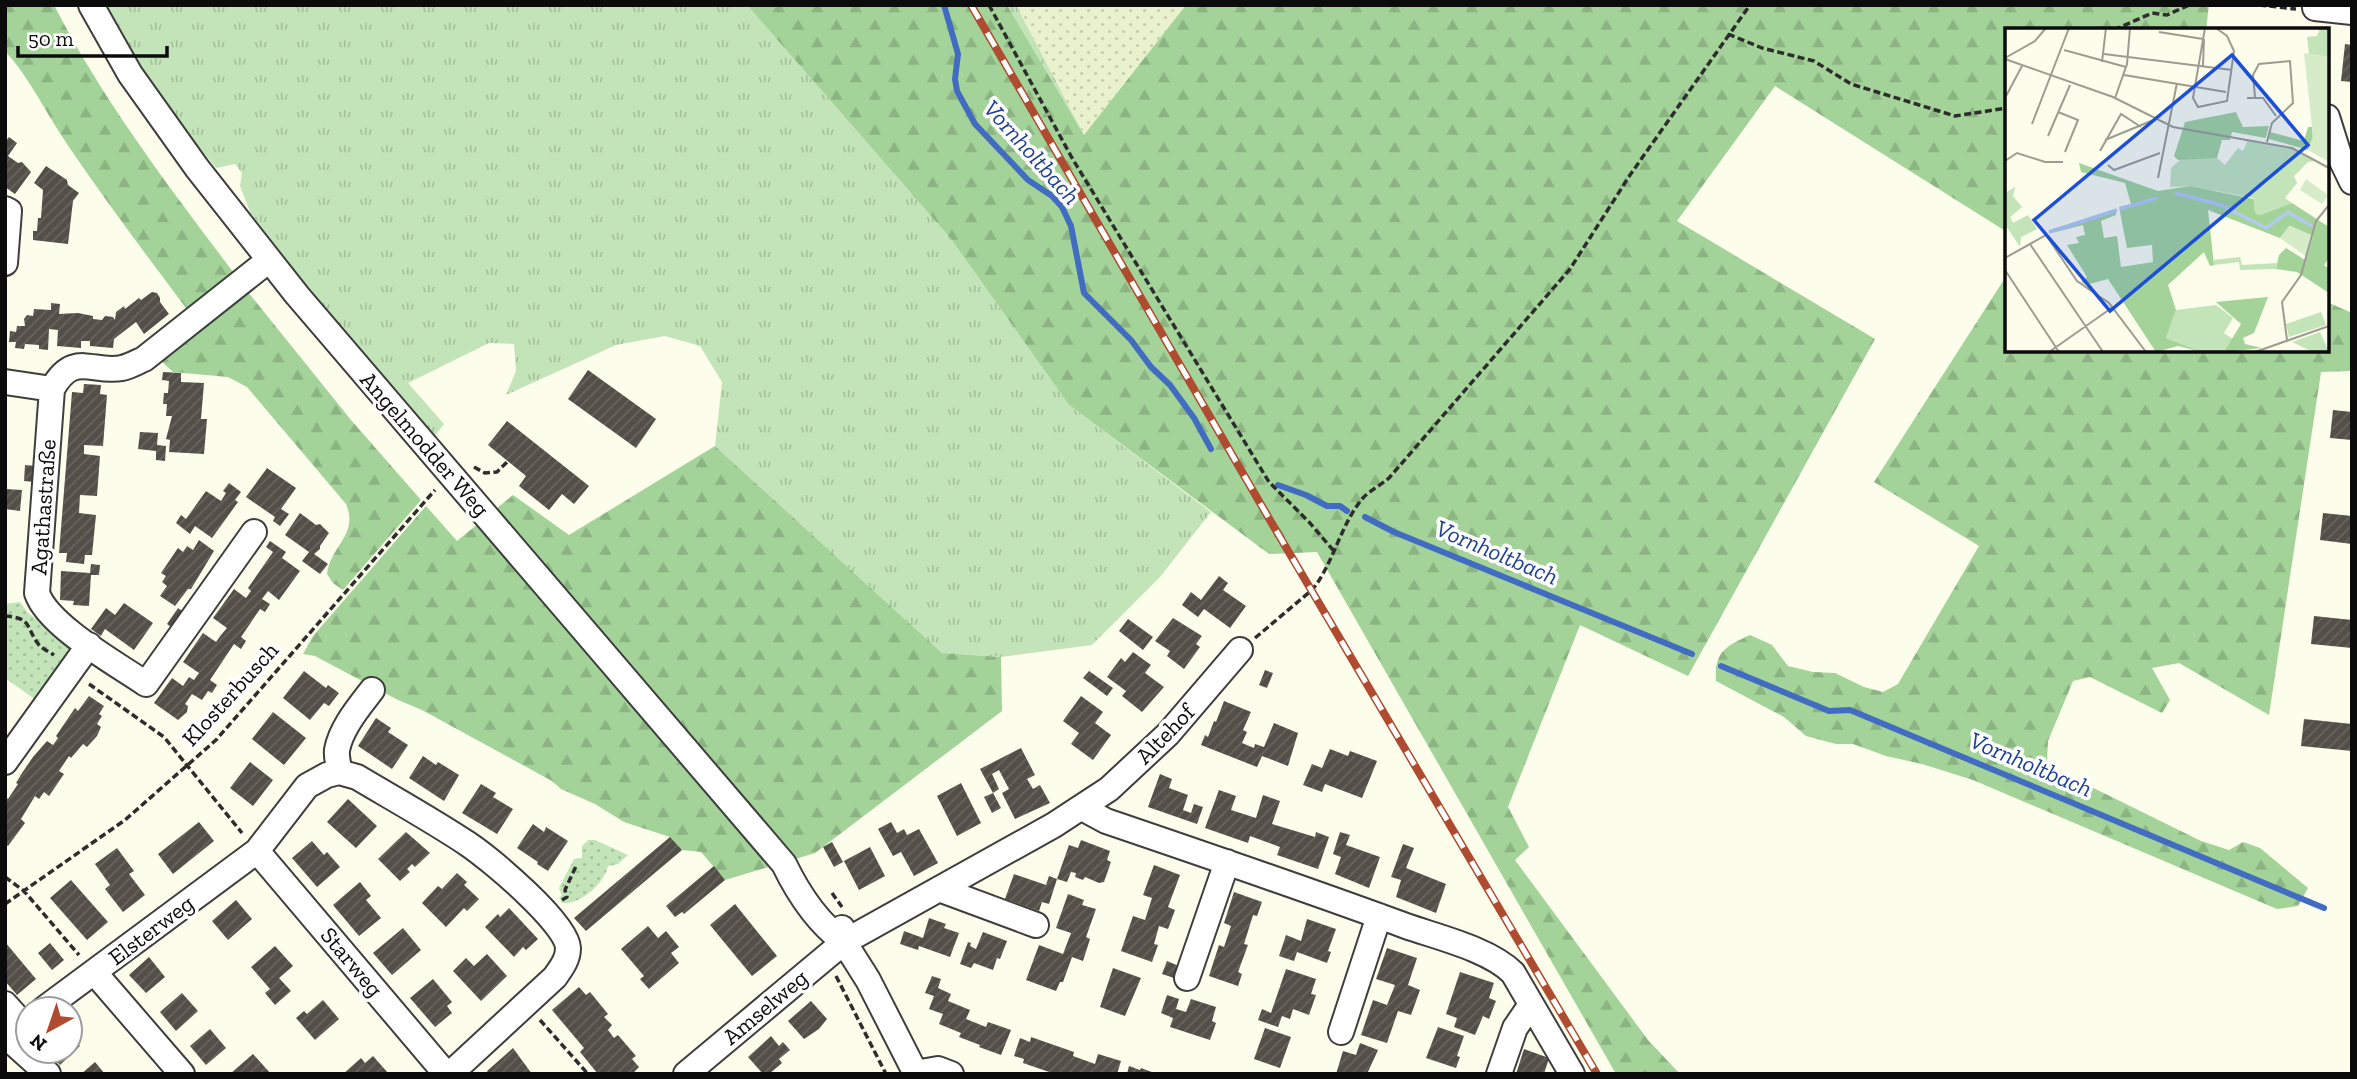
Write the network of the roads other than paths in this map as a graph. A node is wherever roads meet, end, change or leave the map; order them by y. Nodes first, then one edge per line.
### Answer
1 (91, 5) edge
2 (2352, 12) edge
3 (2315, 14) edge
4 (2329, 123) edge
5 (2352, 182) edge
6 (5, 209) edge
7 (269, 260) junction
8 (5, 263) edge
9 (5, 382) edge
10 (52, 389) junction
11 (254, 532) dead end
12 (89, 645) junction
13 (1240, 650) road end
14 (372, 690) dead end
15 (5, 762) edge
16 (339, 772) junction
17 (1082, 808) junction
18 (257, 851) junction
19 (1227, 862) junction
20 (939, 889) junction
21 (1379, 916) junction
22 (1036, 925) dead end
23 (835, 949) junction
24 (94, 972) junction
25 (1186, 978) dead end
26 (63, 995) edge
27 (5, 1004) edge
28 (1530, 1006) junction
29 (14, 1026) edge
30 (1341, 1032) dead end
31 (182, 1074) edge
32 (448, 1074) edge
33 (686, 1074) edge
34 (916, 1074) edge
35 (951, 1074) edge
36 (1499, 1074) edge
37 (1572, 1074) edge

1 - 7 street, Angelmodder Weg
2 - 3 street
4 - 5 street
6 - 8 street
7 - 10 street
7 - 23 street, Angelmodder Weg
9 - 10 street
10 - 12 street, Agathastraße
11 - 12 street, Agathastraße
12 - 15 street
13 - 17 street, Altehof
14 - 16 street
16 - 18 street
16 - 32 street, Starweg
17 - 19 street
17 - 20 street, Altehof
18 - 24 street, Elsterweg
18 - 32 street, Starweg
19 - 21 street
19 - 25 street
20 - 22 street
20 - 23 street, Altehof
21 - 28 street
21 - 30 street
23 - 33 street, Amselweg
23 - 34 street, Angelmodder Weg
24 - 26 street, Elsterweg
24 - 31 street
27 - 29 street
28 - 36 street
28 - 37 street
34 - 35 street

